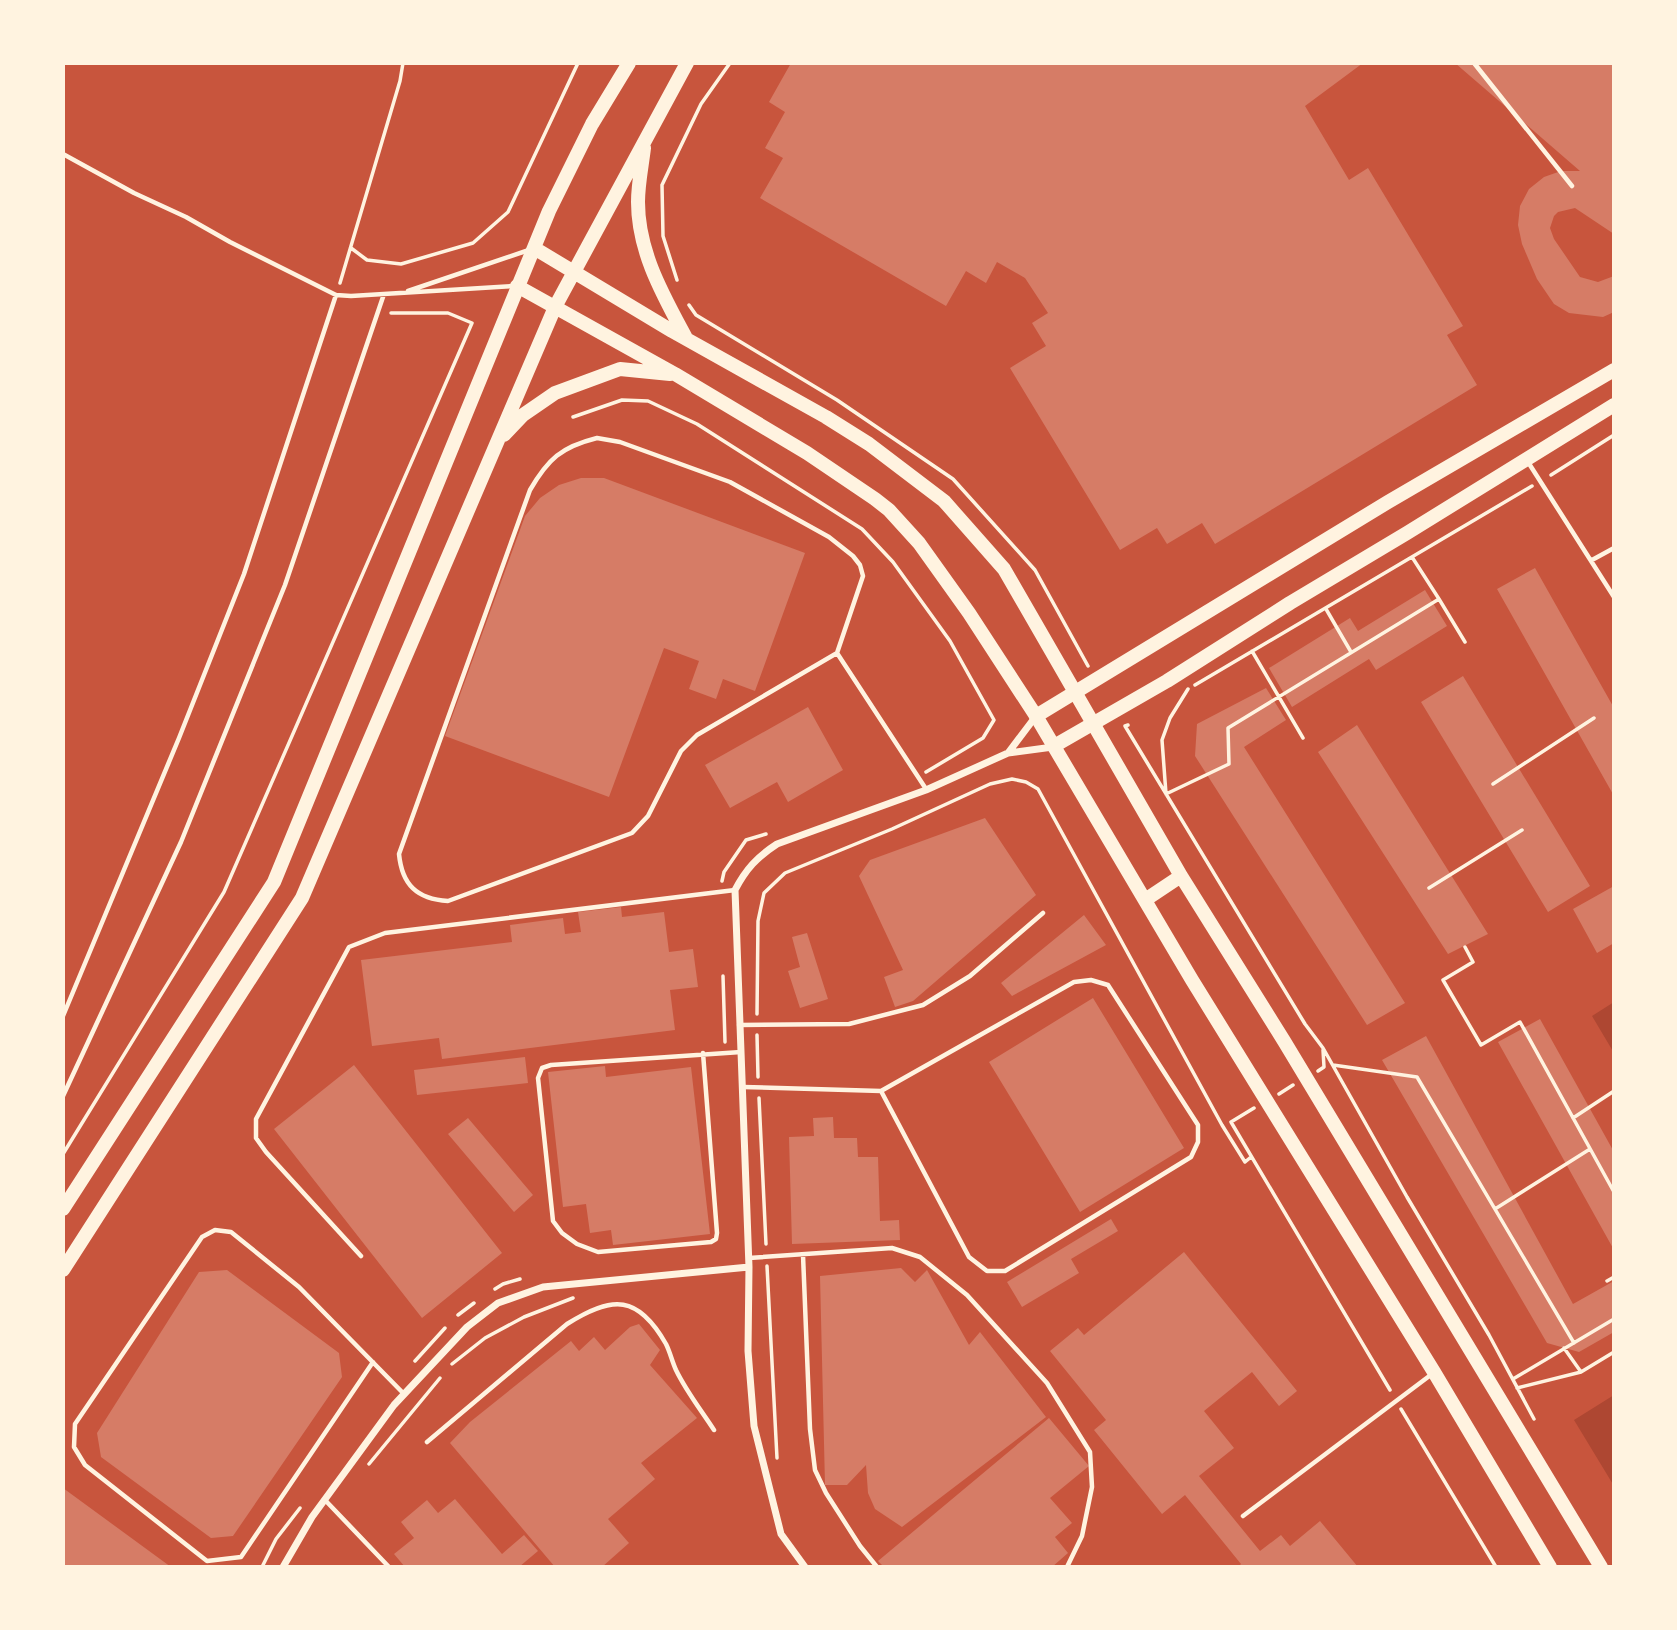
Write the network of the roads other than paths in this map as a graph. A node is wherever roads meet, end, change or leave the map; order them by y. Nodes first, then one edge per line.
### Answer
1 (629, 63) edge
2 (687, 63) edge
3 (1474, 63) edge
4 (645, 141) junction
5 (63, 154) edge
6 (1572, 186) dead end
7 (534, 248) junction
8 (573, 272) junction
9 (517, 286) junction
10 (400, 293) junction
11 (336, 295) junction
12 (384, 295) junction
13 (555, 307) junction
14 (687, 339) junction
15 (1614, 370) edge
16 (675, 374) junction
17 (1614, 405) edge
18 (498, 441) junction
19 (1526, 459) junction
20 (1614, 548) edge
21 (1591, 560) junction
22 (1614, 597) edge
23 (837, 653) junction
24 (1076, 692) junction
25 (1036, 716) junction
26 (1094, 725) junction
27 (1054, 747) junction
28 (1008, 753) junction
29 (926, 790) junction
30 (1181, 876) junction
31 (734, 890) junction
32 (1145, 900) junction
33 (1043, 913) dead end
34 (63, 1016) edge
35 (739, 1025) junction
36 (741, 1052) junction
37 (703, 1053) junction
38 (743, 1087) junction
39 (881, 1091) junction
40 (63, 1096) edge
41 (63, 1209) edge
42 (803, 1254) junction
43 (361, 1256) dead end
44 (749, 1258) junction
45 (749, 1267) junction
46 (63, 1270) edge
47 (373, 1362) junction
48 (1434, 1372) junction
49 (404, 1394) junction
50 (713, 1430) dead end
51 (427, 1442) dead end
52 (325, 1500) junction
53 (1243, 1516) dead end
54 (284, 1567) edge
55 (389, 1567) edge
56 (805, 1567) edge
57 (877, 1567) edge
58 (1067, 1567) edge
59 (1550, 1567) edge
60 (1601, 1567) edge

1 - 7 main road
2 - 4 main road
3 - 6 lane
4 - 8 main road
4 - 14 main road
5 - 11 lane
7 - 8 main road
7 - 9 main road
7 - 10 lane
8 - 13 main road
8 - 14 main road
9 - 10 lane
9 - 13 main road
9 - 41 main road
10 - 12 lane
11 - 12 lane
11 - 34 lane
12 - 40 lane
13 - 16 main road
13 - 18 main road
14 - 24 main road
15 - 24 main road
16 - 18 main road
16 - 25 main road
17 - 19 main road
18 - 46 main road
19 - 21 lane
19 - 26 main road
20 - 21 lane
21 - 22 lane
23 - 23 lane
23 - 29 lane
24 - 25 main road
24 - 26 main road
25 - 27 main road
25 - 28 street
26 - 27 main road
26 - 30 main road
27 - 28 street
27 - 32 main road
28 - 29 street
29 - 31 street
30 - 32 main road
30 - 60 main road
31 - 35 street
31 - 43 lane
32 - 48 main road
33 - 35 lane
35 - 36 street
36 - 37 lane
36 - 38 street
37 - 37 lane
38 - 39 lane
38 - 44 street
39 - 39 lane
42 - 44 lane
42 - 57 lane
42 - 58 lane
44 - 45 street
45 - 49 street
45 - 56 street
47 - 47 lane
47 - 49 lane
48 - 53 lane
48 - 59 main road
49 - 52 street
50 - 51 lane
52 - 54 street
52 - 55 lane

